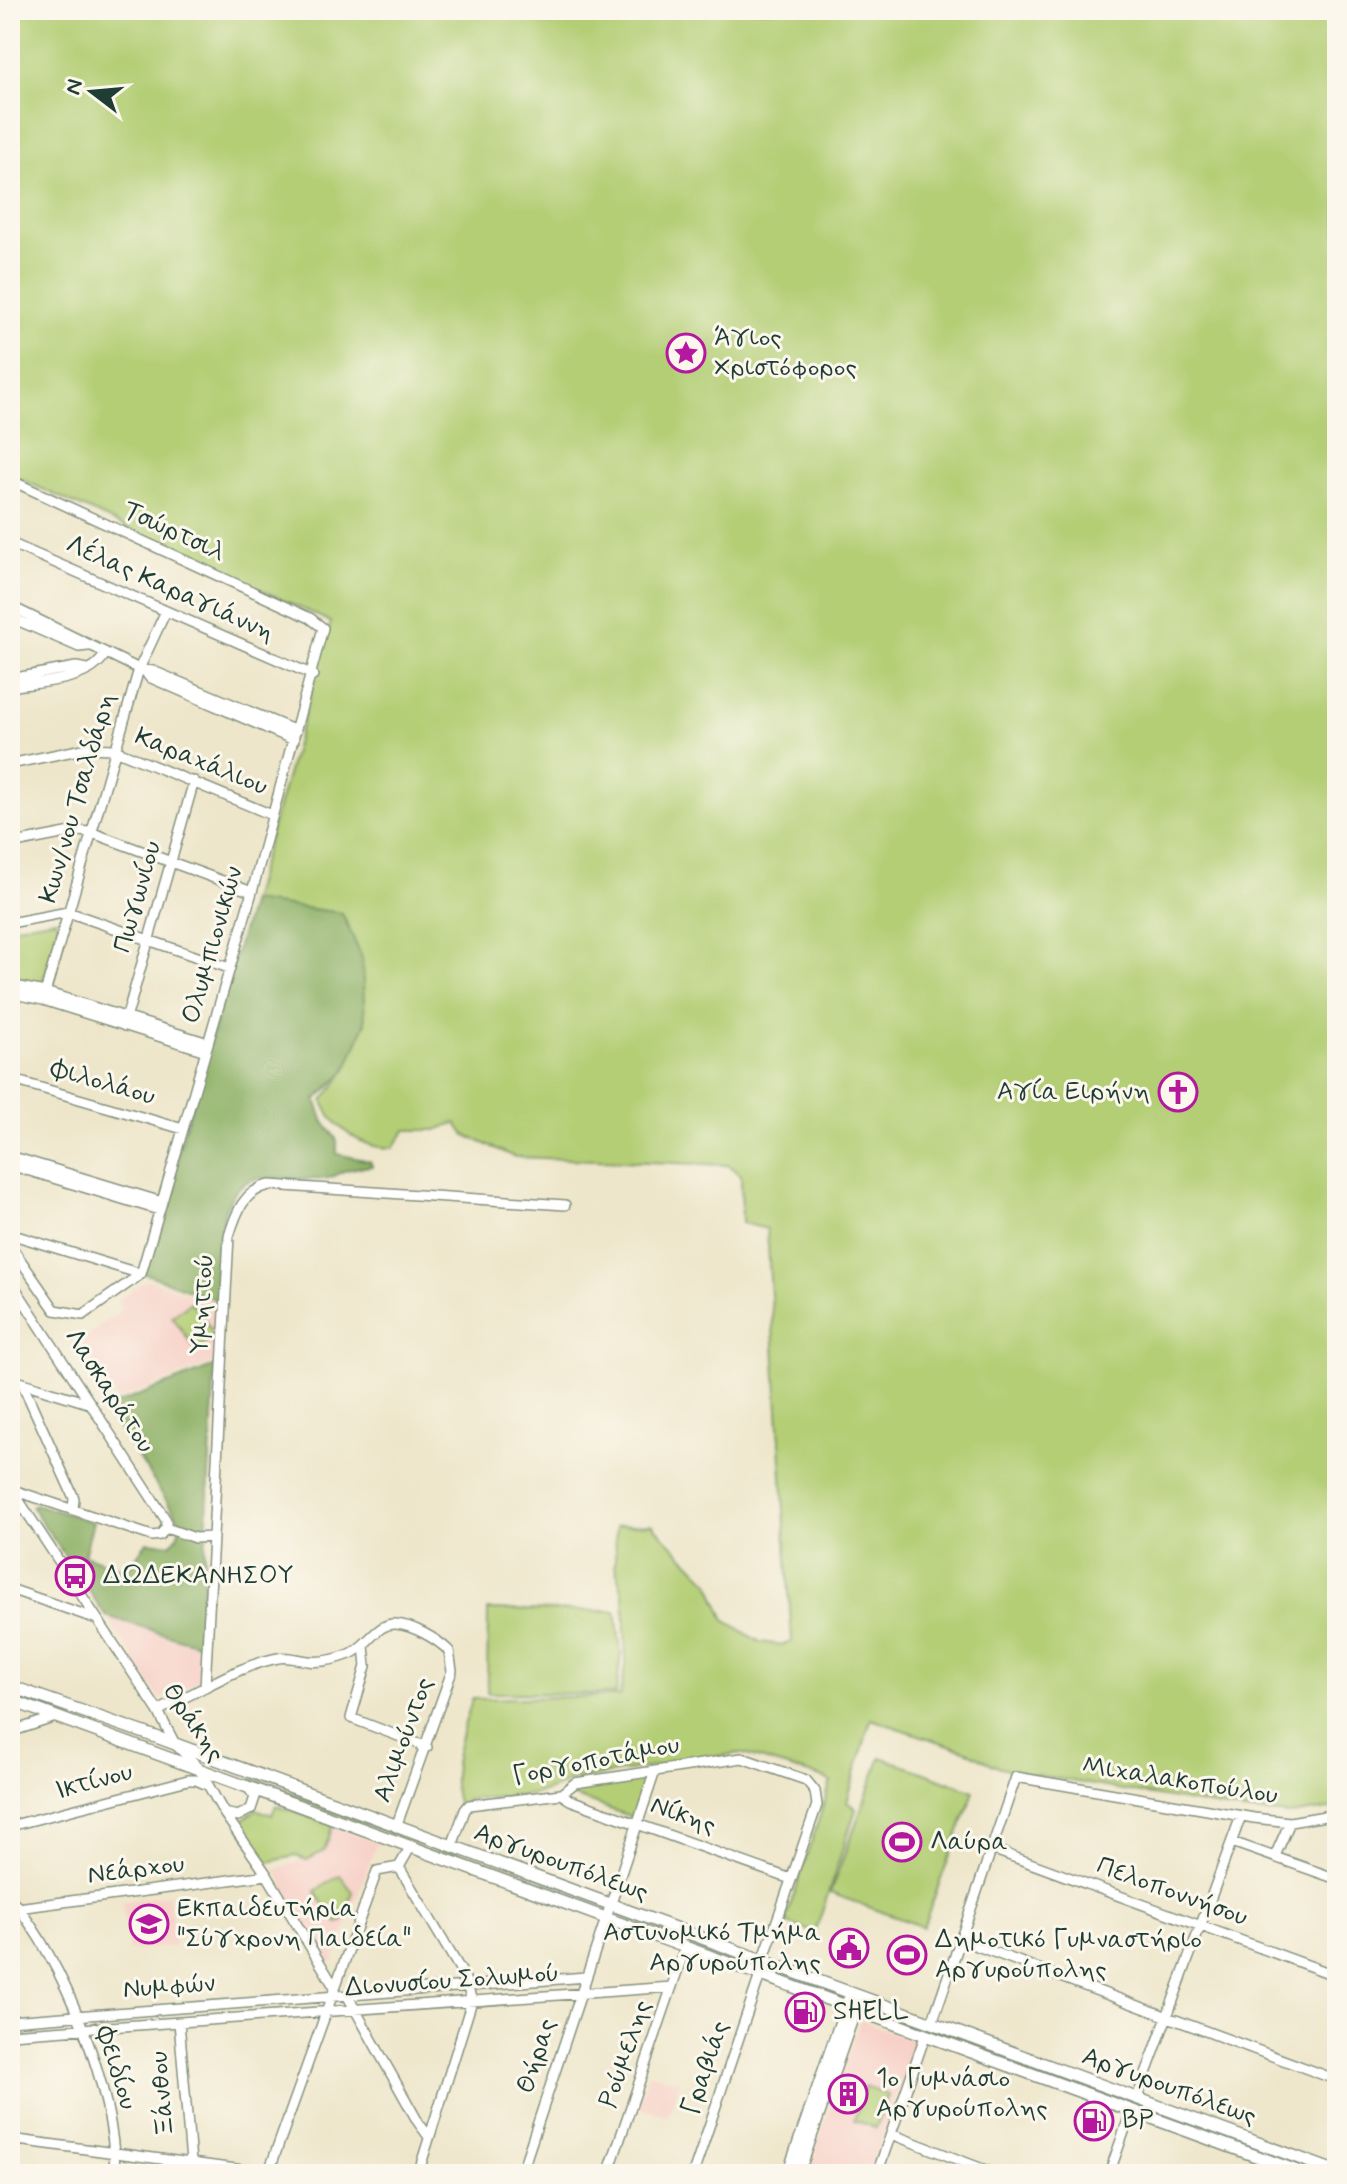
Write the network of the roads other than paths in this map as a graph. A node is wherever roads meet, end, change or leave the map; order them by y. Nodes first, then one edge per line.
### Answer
1 (10, 480) edge
2 (10, 543) edge
3 (10, 606) edge
4 (166, 611) junction
5 (10, 617) edge
6 (320, 624) joint
7 (88, 646) junction
8 (105, 654) junction
9 (88, 669) junction
10 (142, 670) junction
11 (313, 675) junction
12 (10, 679) edge
13 (10, 687) edge
14 (295, 736) junction
15 (113, 749) junction
16 (10, 764) edge
17 (194, 781) junction
18 (272, 815) junction
19 (90, 832) junction
20 (10, 844) edge
21 (170, 861) junction
22 (252, 892) junction
23 (68, 912) junction
24 (10, 923) edge
25 (149, 939) junction
26 (229, 968) junction
27 (10, 985) edge
28 (10, 993) edge
29 (44, 996) junction
30 (126, 1022) junction
31 (207, 1047) junction
32 (10, 1079) edge
33 (183, 1129) junction
34 (10, 1156) edge
35 (10, 1165) edge
36 (565, 1205) dead end
37 (161, 1206) junction
38 (10, 1234) edge
39 (10, 1245) edge
40 (140, 1276) junction
41 (10, 1280) edge
42 (10, 1379) edge
43 (22, 1383) junction
44 (91, 1404) junction
45 (11, 1488) edge
46 (73, 1510) junction
47 (166, 1528) junction
48 (213, 1537) junction
49 (10, 1589) edge
50 (97, 1619) junction
51 (364, 1646) junction
52 (10, 1686) edge
53 (205, 1687) junction
54 (10, 1700) edge
55 (158, 1711) junction
56 (56, 1717) junction
57 (10, 1732) edge
58 (175, 1744) junction
59 (427, 1747) junction
60 (215, 1759) junction
61 (198, 1767) junction
62 (655, 1771) junction
63 (188, 1780) junction
64 (246, 1785) junction
65 (208, 1787) junction
66 (561, 1794) junction
67 (224, 1813) junction
68 (1337, 1814) edge
69 (1241, 1816) junction
70 (1290, 1822) junction
71 (638, 1823) junction
72 (10, 1826) edge
73 (396, 1827) junction
74 (1232, 1842) junction
75 (411, 1846) junction
76 (452, 1846) junction
77 (992, 1849) junction
78 (1275, 1856) junction
79 (399, 1867) junction
80 (267, 1875) junction
81 (791, 1879) junction
82 (1337, 1879) edge
83 (10, 1897) edge
84 (611, 1904) junction
85 (14, 1908) edge
86 (606, 1919) junction
87 (1201, 1926) junction
88 (961, 1940) junction
89 (685, 1948) junction
90 (763, 1961) junction
91 (760, 1975) junction
92 (1337, 1976) edge
93 (586, 1977) junction
94 (336, 1985) junction
95 (468, 1986) junction
96 (672, 1987) junction
97 (581, 1993) junction
98 (347, 1995) junction
99 (855, 1995) junction
100 (332, 1997) junction
101 (472, 2001) junction
102 (850, 2008) junction
103 (353, 2009) junction
104 (326, 2011) junction
105 (76, 2016) junction
106 (1167, 2018) junction
107 (10, 2021) edge
108 (179, 2022) junction
109 (932, 2023) junction
110 (83, 2029) junction
111 (10, 2034) edge
112 (925, 2036) junction
113 (1337, 2080) edge
114 (1137, 2098) junction
115 (1131, 2112) junction
116 (10, 2129) edge
117 (891, 2134) junction
118 (429, 2137) junction
119 (12, 2139) edge
120 (115, 2152) junction
121 (191, 2162) junction
122 (1335, 2170) edge
123 (270, 2173) edge
124 (15, 2174) edge
125 (115, 2174) edge
126 (418, 2174) edge
127 (521, 2174) edge
128 (608, 2174) edge
129 (693, 2174) edge
130 (788, 2174) edge
131 (798, 2174) edge
132 (877, 2174) edge
133 (996, 2174) edge
134 (1109, 2174) edge
135 (1305, 2174) edge

1 - 6 street, Τσώρτσιλ
2 - 4 street, Λέλας Καραγιάννη
3 - 7 street
4 - 10 street, Κων/νου Τσαλδάρη
4 - 11 street, Λέλας Καραγιάννη
5 - 7 street
6 - 11 street, Ολυμπιονικών
7 - 8 street
8 - 9 street
8 - 10 street
9 - 12 street
9 - 13 street
10 - 14 street
10 - 15 street, Κων/νου Τσαλδάρη
11 - 14 street, Ολυμπιονικών
14 - 18 street, Ολυμπιονικών
15 - 16 street
15 - 17 street, Καραχάλιου
15 - 19 street, Κων/νου Τσαλδάρη
17 - 18 street, Καραχάλιου
17 - 21 street, Πωγωνίου
18 - 22 street, Ολυμπιονικών
19 - 20 street
19 - 21 street
19 - 23 street, Κων/νου Τσαλδάρη
21 - 22 street
21 - 25 street, Πωγωνίου
22 - 26 street, Ολυμπιονικών
23 - 24 street
23 - 25 street
23 - 29 street, Κων/νου Τσαλδάρη
25 - 26 street
25 - 30 street, Πωγωνίου
26 - 31 street, Ολυμπιονικών
27 - 29 street
28 - 29 street
29 - 30 street
30 - 31 street
31 - 33 street, Ολυμπιονικών
32 - 33 street, Φιλολάου
33 - 37 street, Ολυμπιονικών
34 - 37 street
35 - 37 street
36 - 48 street, Υμηττού
37 - 40 street, Ολυμπιονικών
38 - 40 street
39 - 40 street, Λασκαράτου
41 - 44 street, Λασκαράτου
42 - 43 street
43 - 44 street
43 - 46 street
44 - 47 street, Λασκαράτου
45 - 46 street
45 - 50 street, Θράκης
46 - 47 street
47 - 48 street
48 - 53 street, Υμηττού
49 - 50 street
50 - 55 street, Θράκης
51 - 53 street, Αλιμούντος
51 - 59 street
51 - 59 street, Αλιμούντος
52 - 58 main road, Αργυρουπόλεως
53 - 55 street
54 - 56 main road, Αργυρουπόλεως
55 - 58 street, Θράκης
56 - 57 street
56 - 61 main road, Αργυρουπόλεως
58 - 60 main road, Αργυρουπόλεως
58 - 61 street, Θράκης
59 - 73 street, Αλιμούντος
60 - 61 street
60 - 73 main road, Αργυρουπόλεως
61 - 63 street
61 - 64 main road, Αργυρουπόλεως
61 - 65 street, Θράκης
62 - 66 street, Γοργοποτάμου
62 - 71 street, Θήρας
62 - 81 street, Γοργοποτάμου
63 - 65 street
63 - 72 street, Ικτίνου
64 - 67 street
64 - 75 main road, Αργυρουπόλεως
65 - 67 street, Θράκης
66 - 71 street, Νίκης
66 - 76 street, Γοργοποτάμου
67 - 80 street, Θράκης
68 - 70 street, Μιχαλακοπούλου
69 - 70 street, Μιχαλακοπούλου
69 - 74 street
69 - 77 street, Μιχαλακοπούλου
70 - 78 street
71 - 81 street, Νίκης
71 - 84 street, Θήρας
73 - 76 main road, Αργυρουπόλεως
74 - 78 street
74 - 87 street
75 - 79 street
75 - 86 main road, Αργυρουπόλεως
76 - 84 main road, Αργυρουπόλεως
77 - 87 street, Πελοποννήσου
77 - 88 street
78 - 82 street
79 - 94 street
79 - 95 street
80 - 85 street, Νεάρχου
80 - 94 street, Θράκης
81 - 90 street
83 - 85 street, Φειδίου
84 - 86 street, Θήρας
84 - 90 main road, Αργυρουπόλεως
85 - 105 street, Φειδίου
86 - 89 main road, Αργυρουπόλεως
86 - 93 street, Θήρας
87 - 92 street, Πελοποννήσου
87 - 106 street
88 - 106 street
88 - 109 street
89 - 91 main road, Αργυρουπόλεως
89 - 96 street, Ρούμελης
90 - 99 main road, Αργυρουπόλεως
91 - 102 main road, Αργυρουπόλεως
91 - 129 street, Γραβιάς
93 - 95 street, Διονυσίου Σολωμού
93 - 97 street, Θήρας
94 - 100 street
95 - 98 street, Διονυσίου Σολωμού
95 - 101 street
96 - 97 street, Διονυσίου Σολωμού
96 - 128 street, Ρούμελης
97 - 101 street, Διονυσίου Σολωμού
97 - 127 street, Θήρας
98 - 100 street, Διονυσίου Σολωμού
98 - 103 street
99 - 102 main road
99 - 109 main road, Αργυρουπόλεως
100 - 104 street
100 - 105 street, Νυμφών
101 - 103 street, Διονυσίου Σολωμού
101 - 118 street
102 - 112 main road, Αργυρουπόλεως
102 - 130 main road
102 - 131 main road
103 - 104 street, Διονυσίου Σολωμού
103 - 118 street
104 - 108 street, Νυμφών
104 - 123 street
105 - 107 street, Νυμφών
105 - 110 street, Φειδίου
106 - 113 street
106 - 114 street
108 - 110 street, Νυμφών
108 - 121 street, Ξάνθου
109 - 114 main road, Αργυρουπόλεως
110 - 111 street, Νυμφών
110 - 120 street, Φειδίου
112 - 115 main road, Αργυρουπόλεως
112 - 117 street
114 - 122 main road, Αργυρουπόλεως
115 - 134 street
115 - 135 main road, Αργυρουπόλεως
116 - 119 street
117 - 132 street
117 - 133 street
118 - 126 street
119 - 120 street
119 - 124 street
120 - 121 street
120 - 125 street, Φειδίου
121 - 123 street

